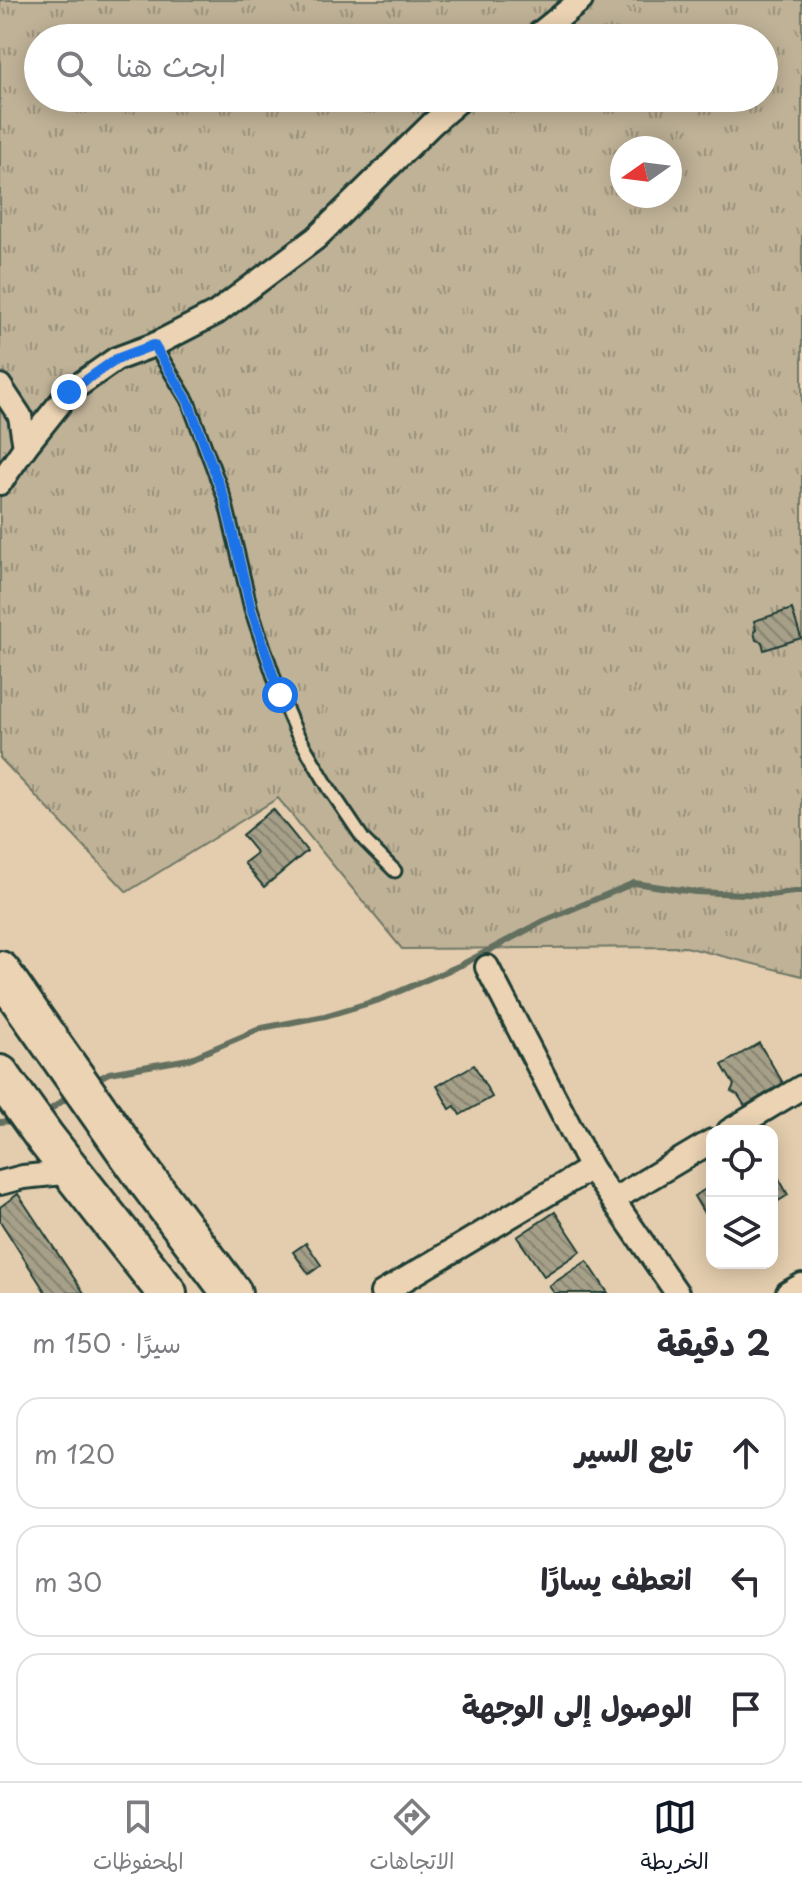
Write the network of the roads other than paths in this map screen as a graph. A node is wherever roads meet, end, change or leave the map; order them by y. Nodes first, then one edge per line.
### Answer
1 (581, 0) edge
2 (551, 24) edge
3 (446, 112) edge
4 (154, 345) junction
5 (0, 386) edge
6 (25, 447) junction
7 (0, 483) edge
8 (395, 871) dead end
9 (487, 967) dead end
10 (0, 971) edge
11 (0, 1075) edge
12 (802, 1087) edge
13 (739, 1125) edge
14 (706, 1145) edge
15 (591, 1168) junction
16 (73, 1172) junction
17 (0, 1183) edge
18 (613, 1200) junction
19 (802, 1285) edge
20 (167, 1293) edge
21 (232, 1293) edge
22 (382, 1293) edge
23 (677, 1293) edge
24 (788, 1293) edge

1 - 2 street
3 - 4 street
4 - 6 street
4 - 8 lane
5 - 6 street
6 - 7 street
9 - 15 street
10 - 21 highway
11 - 16 highway
12 - 13 street
14 - 18 street
15 - 18 street
15 - 22 street
16 - 17 street
16 - 20 highway
18 - 23 street
19 - 24 street

